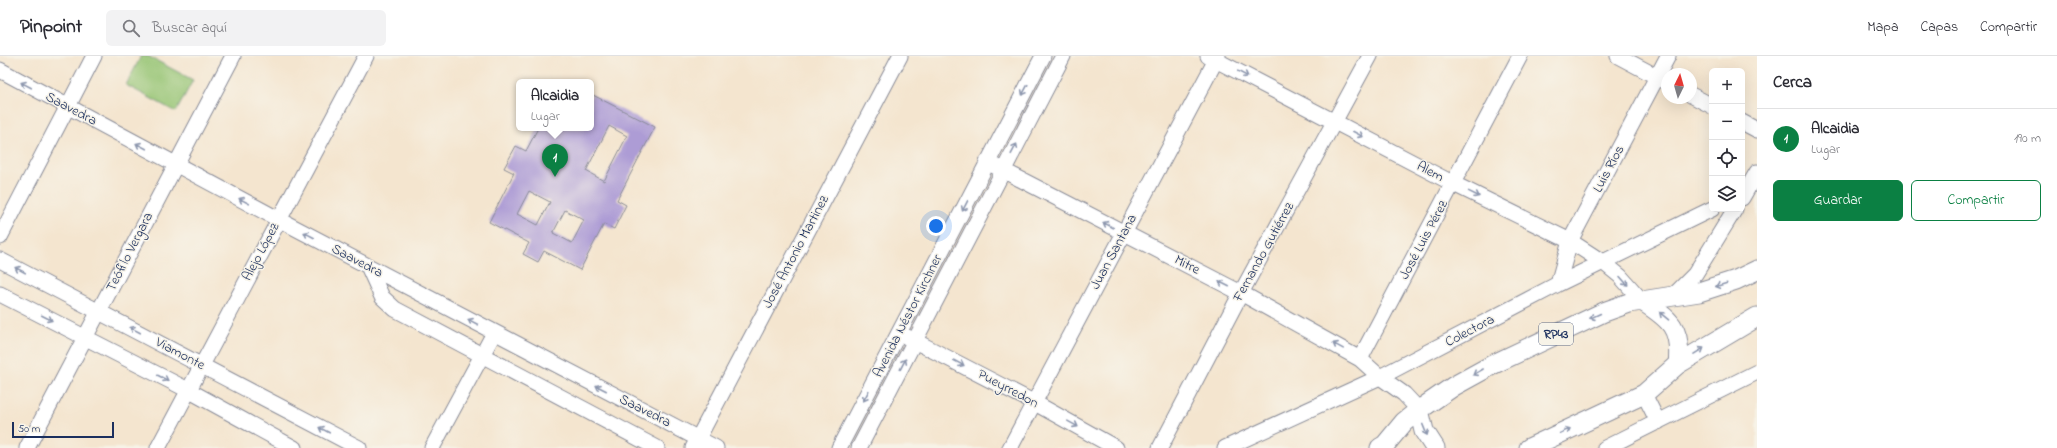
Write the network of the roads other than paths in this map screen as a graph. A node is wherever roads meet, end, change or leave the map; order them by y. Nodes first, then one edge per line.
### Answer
1 (94, 56) edge
2 (233, 56) edge
3 (366, 56) edge
4 (900, 56) edge
5 (1043, 56) edge
6 (1063, 56) edge
7 (1370, 56) edge
8 (1520, 56) edge
9 (1618, 56) edge
10 (1668, 56) edge
11 (1214, 57) edge
12 (1665, 68) edge
13 (0, 70) edge
14 (1661, 79) edge
15 (1661, 82) edge
16 (1697, 98) edge
17 (1709, 104) edge
18 (67, 107) junction
19 (1334, 122) junction
20 (1745, 124) edge
21 (1757, 130) edge
22 (987, 162) junction
23 (176, 164) junction
24 (1004, 169) junction
25 (1757, 172) edge
26 (1454, 184) junction
27 (1747, 193) edge
28 (1709, 210) edge
29 (1734, 212) edge
30 (278, 219) junction
31 (1124, 233) junction
32 (0, 237) edge
33 (1570, 242) junction
34 (0, 260) edge
35 (1604, 263) junction
36 (368, 266) junction
37 (1757, 270) edge
38 (1558, 284) junction
39 (1241, 293) junction
40 (0, 294) edge
41 (1674, 296) junction
42 (1642, 301) junction
43 (99, 312) junction
44 (1757, 317) edge
45 (494, 333) junction
46 (898, 334) junction
47 (86, 338) junction
48 (915, 340) junction
49 (482, 354) junction
50 (1360, 359) junction
51 (1678, 364) junction
52 (201, 365) junction
53 (1757, 372) edge
54 (1380, 377) junction
55 (188, 390) junction
56 (1644, 394) junction
57 (1035, 403) junction
58 (1419, 410) junction
59 (1658, 422) junction
60 (695, 443) edge
61 (27, 448) edge
62 (158, 448) edge
63 (294, 448) edge
64 (359, 448) edge
65 (432, 448) edge
66 (657, 448) edge
67 (716, 448) edge
68 (838, 448) edge
69 (859, 448) edge
70 (1010, 448) edge
71 (1116, 448) edge
72 (1160, 448) edge
73 (1225, 448) edge
74 (1380, 448) edge
75 (1435, 448) edge
76 (1529, 448) edge
77 (1605, 448) edge

1 - 18 street
2 - 23 street, Teófilo Vergara
3 - 30 street, Alejo López
4 - 60 street, José Antonio Martinez
5 -> 22 street, Avenida Néstor Kirchner
24 -> 6 street, Avenida Néstor Kirchner
7 - 19 street, Fernando Gutiérrez
8 - 26 street, José Luis Pérez
9 - 14 street
10 - 12 street, Luis Ríos
11 -> 19 street, Alem
11 - 31 street, Juan Santana
18 -> 13 street, Saavedra
15 - 33 street, Luis Ríos
16 - 17 street
23 -> 18 street, Saavedra
18 - 32 street
19 -> 26 street, Alem
19 - 39 street, Fernando Gutiérrez
20 - 21 street
22 - 24 street, Mitre
22 -> 46 street, Avenida Néstor Kirchner
30 -> 23 street, Saavedra
23 - 43 street, Teófilo Vergara
31 -> 24 street, Mitre
24 - 48 street, Avenida Néstor Kirchner
25 - 27 street
26 -> 33 street, Alem
26 - 50 street, José Luis Pérez
28 - 35 street, Colectora
29 - 41 street
36 -> 30 street, Saavedra
30 - 52 street, Alejo López
39 -> 31 street, Mitre
31 - 57 street, Juan Santana
33 - 35 street, Alem
33 - 38 street, Luis Ríos
43 -> 34 street, Viamonte
35 - 38 street, Colectora
35 -> 42 street, Alem
45 -> 36 street, Saavedra
36 - 49 street
37 -> 41 main road, RP43
38 - 54 street, Colectora
50 -> 39 street, Mitre
39 - 72 street, Fernando Gutiérrez
40 -> 47 street, Viamonte
41 - 42 main road, RP43
51 -> 42 main road
42 -> 58 main road, RP43
43 - 47 street, Teófilo Vergara
52 -> 43 street, Viamonte
51 -> 44 main road
45 - 49 street
60 -> 45 street, Saavedra
46 - 48 street, Pueyrredon
46 -> 68 street, Avenida Néstor Kirchner
47 -> 55 street, Viamonte
47 - 61 street, Teófilo Vergara
48 -> 57 street, Pueyrredon
69 -> 48 street, Avenida Néstor Kirchner
49 - 65 street
49 - 66 street
50 - 54 street, Mitre
51 - 56 main road
52 - 55 street, Alejo López
64 -> 52 street, Viamonte
53 - 59 street
54 - 58 street, Mitre
54 - 73 street, Colectora
55 - 62 street, Alejo López
55 - 63 street, Viamonte
56 - 59 street
76 -> 56 main road
57 - 70 street, Juan Santana
57 -> 71 street, Pueyrredon
58 - 74 main road, RP43
58 -> 75 main road
59 - 77 street
60 - 67 street, Saavedra

